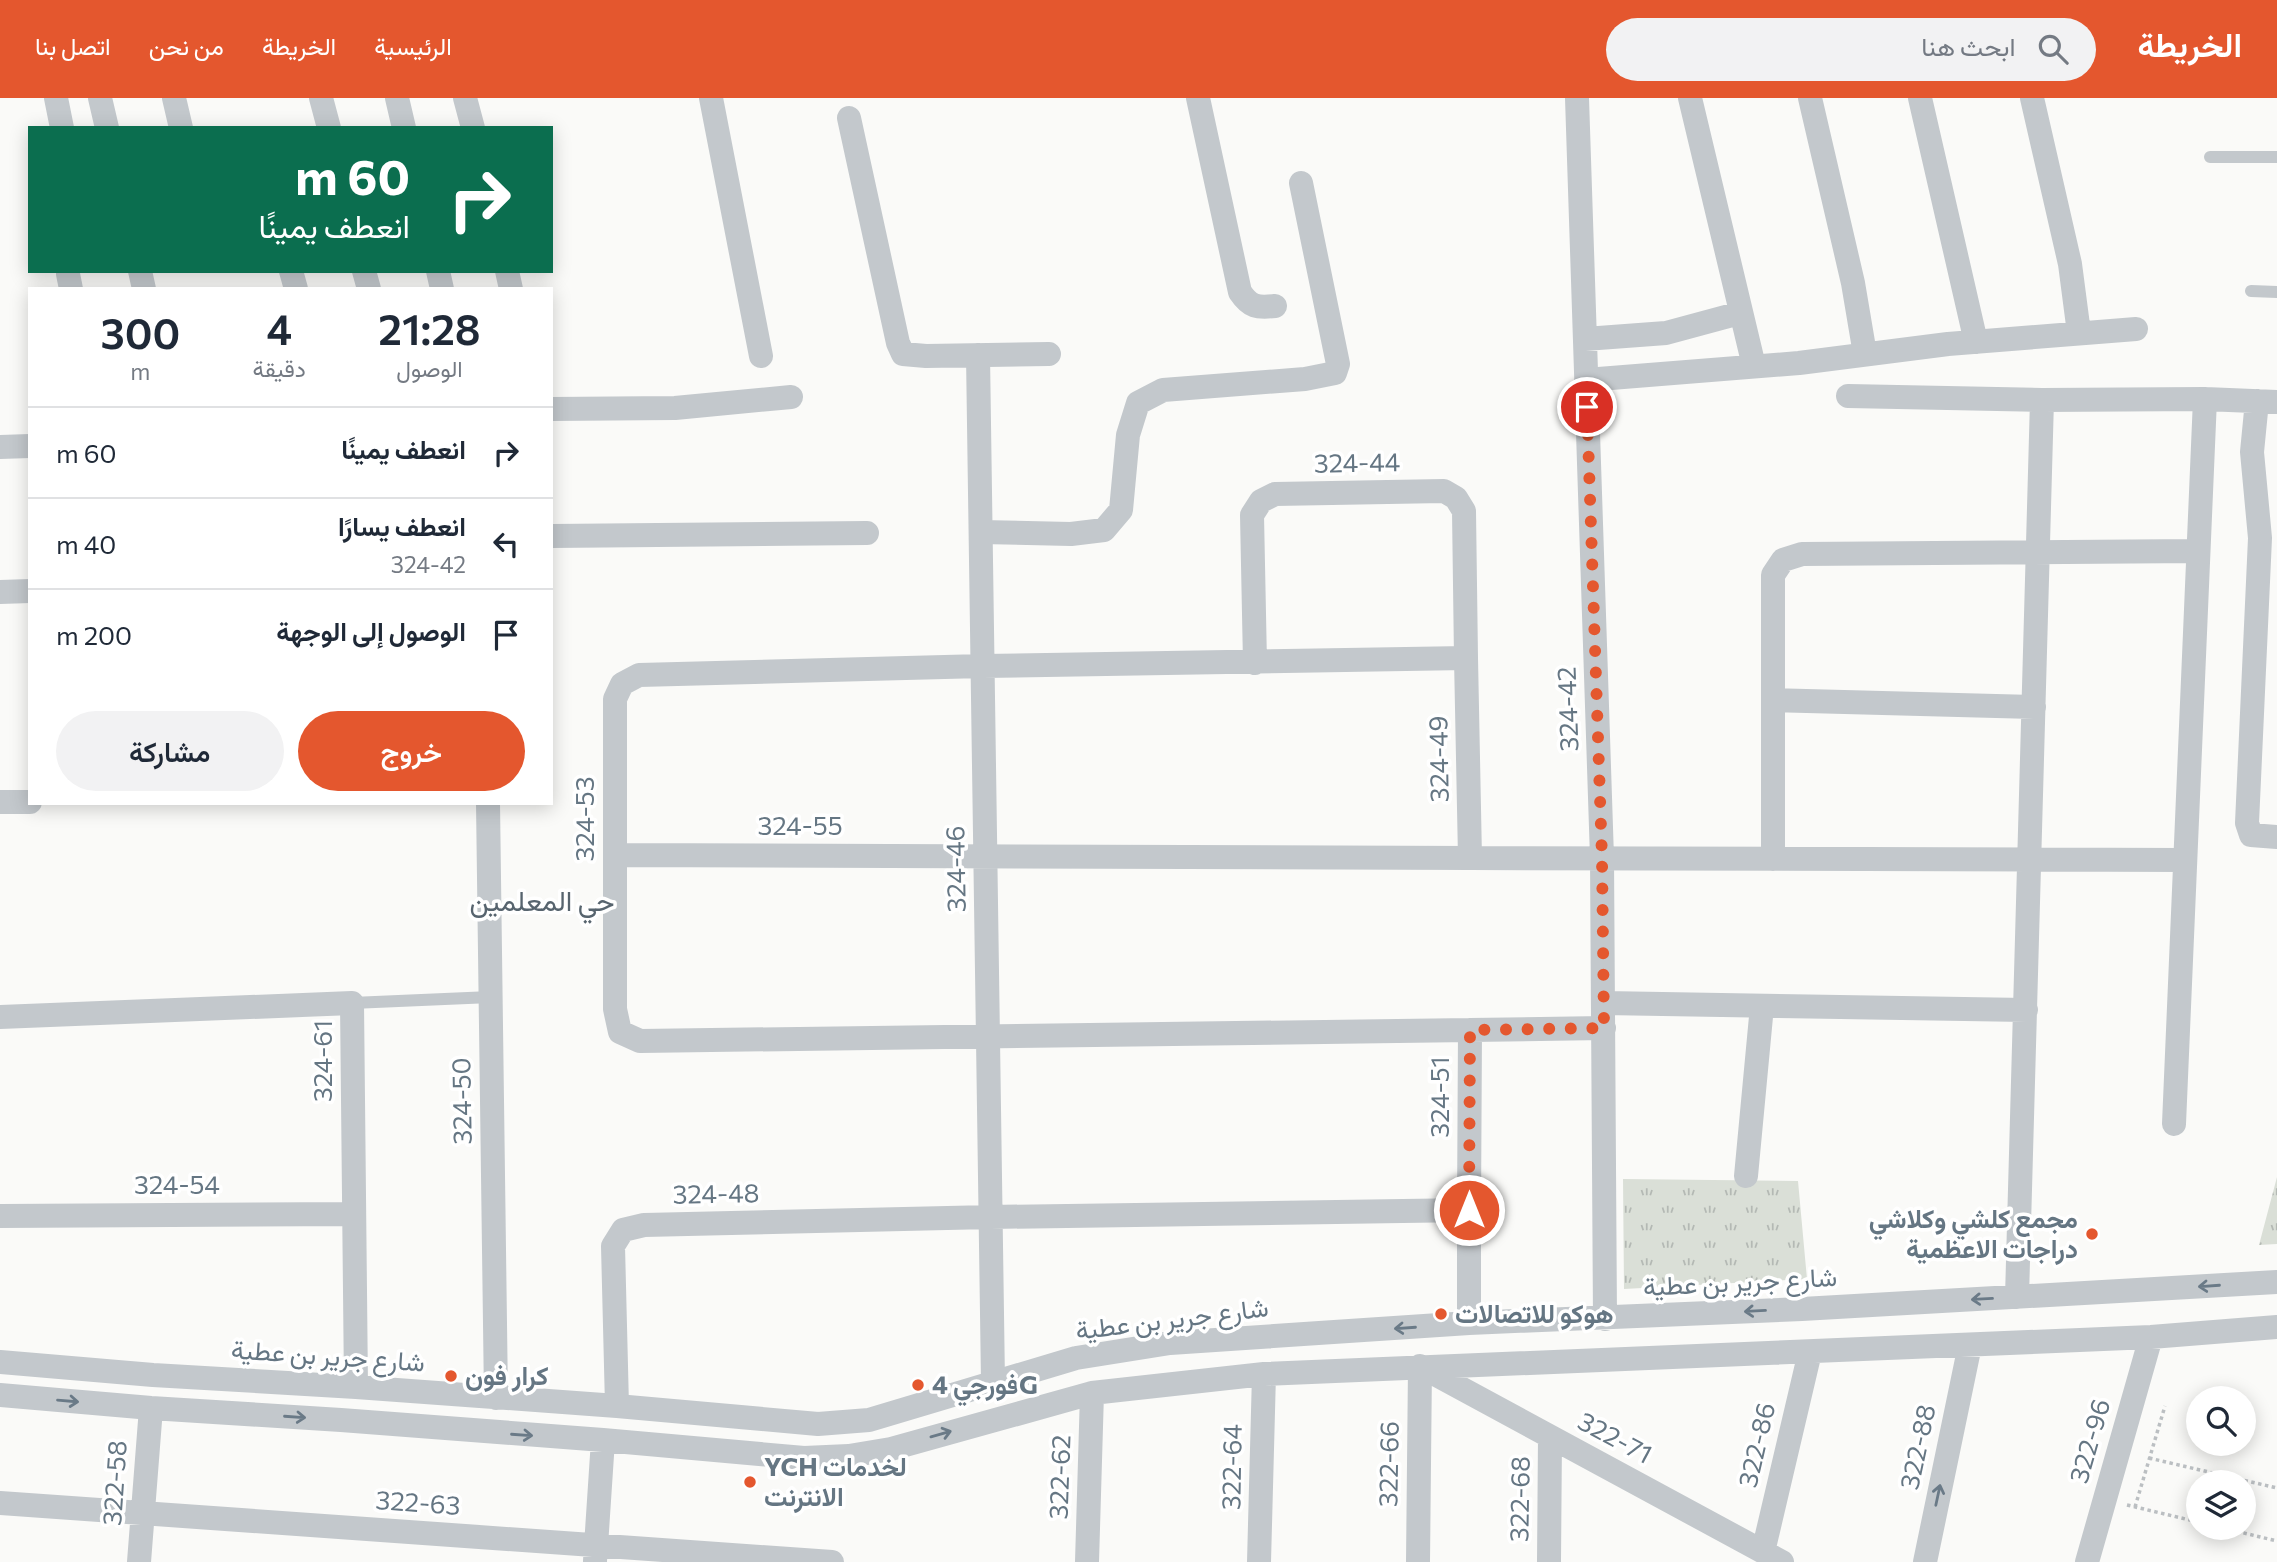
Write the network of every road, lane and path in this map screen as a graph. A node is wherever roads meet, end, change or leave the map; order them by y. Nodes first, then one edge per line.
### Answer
1 (56, 98) edge
2 (100, 98) edge
3 (174, 98) edge
4 (321, 98) edge
5 (397, 98) edge
6 (465, 98) edge
7 (711, 98) edge
8 (1198, 98) edge
9 (1577, 98) edge
10 (1690, 98) edge
11 (1810, 98) edge
12 (1920, 98) edge
13 (2032, 98) edge
14 (849, 118) dead end
15 (62, 126) edge
16 (107, 126) edge
17 (181, 126) edge
18 (328, 126) edge
19 (404, 126) edge
20 (472, 126) edge
21 (2277, 157) edge
22 (2210, 158) dead end
23 (1301, 183) dead end
24 (2251, 291) dead end
25 (2277, 292) edge
26 (1275, 306) dead end
27 (1740, 313) junction
28 (2136, 329) dead end
29 (2079, 333) junction
30 (1585, 339) junction
31 (1976, 342) junction
32 (1049, 354) dead end
33 (1865, 354) junction
34 (978, 355) junction
35 (761, 356) dead end
36 (1754, 366) junction
37 (1586, 380) junction
38 (1848, 396) dead end
39 (791, 397) dead end
40 (2205, 399) junction
41 (2042, 400) junction
42 (2267, 402) edge
43 (553, 410) edge
44 (28, 446) edge
45 (0, 447) edge
46 (981, 532) junction
47 (867, 533) dead end
48 (553, 537) edge
49 (2038, 551) junction
50 (2198, 551) junction
51 (0, 592) edge
52 (28, 592) edge
53 (1466, 658) junction
54 (1255, 663) junction
55 (983, 666) junction
56 (1773, 700) junction
57 (2034, 707) junction
58 (0, 802) edge
59 (28, 802) edge
60 (488, 805) edge
61 (2277, 837) edge
62 (615, 855) junction
63 (986, 856) junction
64 (1470, 858) junction
65 (1602, 858) junction
66 (1773, 859) junction
67 (2030, 860) junction
68 (2185, 860) junction
69 (491, 997) junction
70 (352, 1003) junction
71 (1604, 1003) junction
72 (1762, 1006) junction
73 (2026, 1010) junction
74 (0, 1017) edge
75 (1604, 1028) junction
76 (1470, 1030) junction
77 (988, 1037) junction
78 (2174, 1124) dead end
79 (1746, 1176) dead end
80 (1469, 1210) junction
81 (354, 1214) junction
82 (0, 1216) edge
83 (991, 1217) junction
84 (2277, 1282) edge
85 (2017, 1297) junction
86 (1605, 1319) junction
87 (1469, 1323) junction
88 (2277, 1327) edge
89 (1329, 1333) junction
90 (2151, 1337) junction
91 (1970, 1345) junction
92 (1810, 1352) junction
93 (0, 1362) edge
94 (1420, 1366) junction
95 (1329, 1371) junction
96 (1264, 1374) junction
97 (225, 1379) junction
98 (993, 1382) junction
99 (356, 1387) junction
100 (1092, 1393) junction
101 (0, 1395) edge
102 (496, 1398) junction
103 (617, 1406) junction
104 (2165, 1406) dead end
105 (151, 1408) junction
106 (228, 1412) junction
107 (756, 1420) junction
108 (1550, 1437) junction
109 (603, 1440) junction
110 (753, 1454) junction
111 (2149, 1458) junction
112 (2277, 1488) edge
113 (2104, 1499) junction
114 (0, 1503) edge
115 (2135, 1507) junction
116 (143, 1513) junction
117 (2186, 1519) edge
118 (2256, 1536) edge
119 (2277, 1541) edge
120 (596, 1554) edge
121 (1772, 1557) edge
122 (139, 1562) edge
123 (832, 1562) edge
124 (1087, 1562) edge
125 (1259, 1562) edge
126 (1418, 1562) edge
127 (1549, 1562) edge
128 (1925, 1562) edge
129 (2087, 1562) edge

1 - 15 street
2 - 16 street
3 - 17 street
4 - 18 street
5 - 19 street
6 - 20 street
7 - 35 street
8 - 26 street
9 - 30 street, 324-42
10 - 27 street
11 - 33 street
12 - 31 street
13 - 29 street
14 - 34 street
21 - 22 lane
23 - 46 street
24 - 25 lane
27 - 30 street
27 - 36 street
28 - 29 street
29 - 31 street
30 - 37 street, 324-42
31 - 33 street
32 - 34 street
33 - 36 street
34 - 46 street, 324-46
36 - 37 street
37 - 65 street, 324-42
38 - 41 street
39 - 43 street
40 - 41 street
40 - 42 street
40 - 50 street
41 - 49 street
42 - 61 street
44 - 45 street
46 - 55 street, 324-46
47 - 48 street
49 - 50 street
49 - 56 street
49 - 57 street
50 - 68 street
51 - 52 street
53 - 54 street
53 - 54 street, 324-44
53 - 64 street, 324-49
54 - 55 street
55 - 62 street, 324-53
55 - 63 street, 324-46
56 - 57 street
56 - 66 street
57 - 67 street
58 - 59 street
60 - 69 street, 324-50
62 - 63 street, 324-55
62 - 77 street, 324-53
63 - 64 street
63 - 77 street, 324-46
64 - 65 street
65 - 66 street
65 - 71 street, 324-42
66 - 67 street
67 - 68 street
67 - 73 street
68 - 78 street
69 - 70 lane
69 - 102 street, 324-50
70 - 74 street, 324-61
70 - 81 street, 324-61
71 - 72 street
71 - 75 street, 324-42
72 - 73 street
72 - 79 street
73 - 85 street
75 - 76 street
75 - 86 street, 324-42
76 - 77 street, 324-51
76 - 80 street, 324-51
77 - 83 street, 324-46
80 - 83 street
80 - 87 street, 324-51
81 - 82 street, 324-54
81 - 99 street, 324-61
83 - 98 street, 324-46
83 - 103 street, 324-48
84 -> 85 street, شارع جرير بن عطية
85 -> 86 street, شارع جرير بن عطية
86 - 87 street, شارع جرير بن عطية
87 -> 89 street, شارع جرير بن عطية
88 - 90 street
89 - 95 street
89 - 98 street, شارع جرير بن عطية
90 - 91 street
90 - 113 street, 322-96
91 - 92 street
128 -> 91 street, 322-88
92 - 94 street
92 - 121 street, 322-86
93 - 97 street, شارع جرير بن عطية
94 - 95 street
94 - 108 street, 322-71
94 - 126 street, 322-66
95 - 96 street
96 - 100 street
96 - 125 street, 322-64
97 - 99 street, شارع جرير بن عطية
97 - 106 street
98 - 107 street, شارع جرير بن عطية
99 - 102 street, شارع جرير بن عطية
110 -> 100 street
100 - 124 street, 322-62
101 -> 105 street
102 - 103 street, شارع جرير بن عطية
103 - 107 street, شارع جرير بن عطية
104 - 111 path
105 - 106 street
105 - 116 street, 322-58
106 -> 109 street
107 - 110 street
108 - 121 street, 322-71
108 - 127 street, 322-68
109 - 110 street
109 - 120 street
111 - 112 path
111 - 115 path
113 - 115 path
113 - 129 street, 322-96
114 - 116 street, 322-63
115 - 117 path
116 - 120 street, 322-63
116 - 122 street, 322-58
118 - 119 path
120 - 123 street, 322-63

